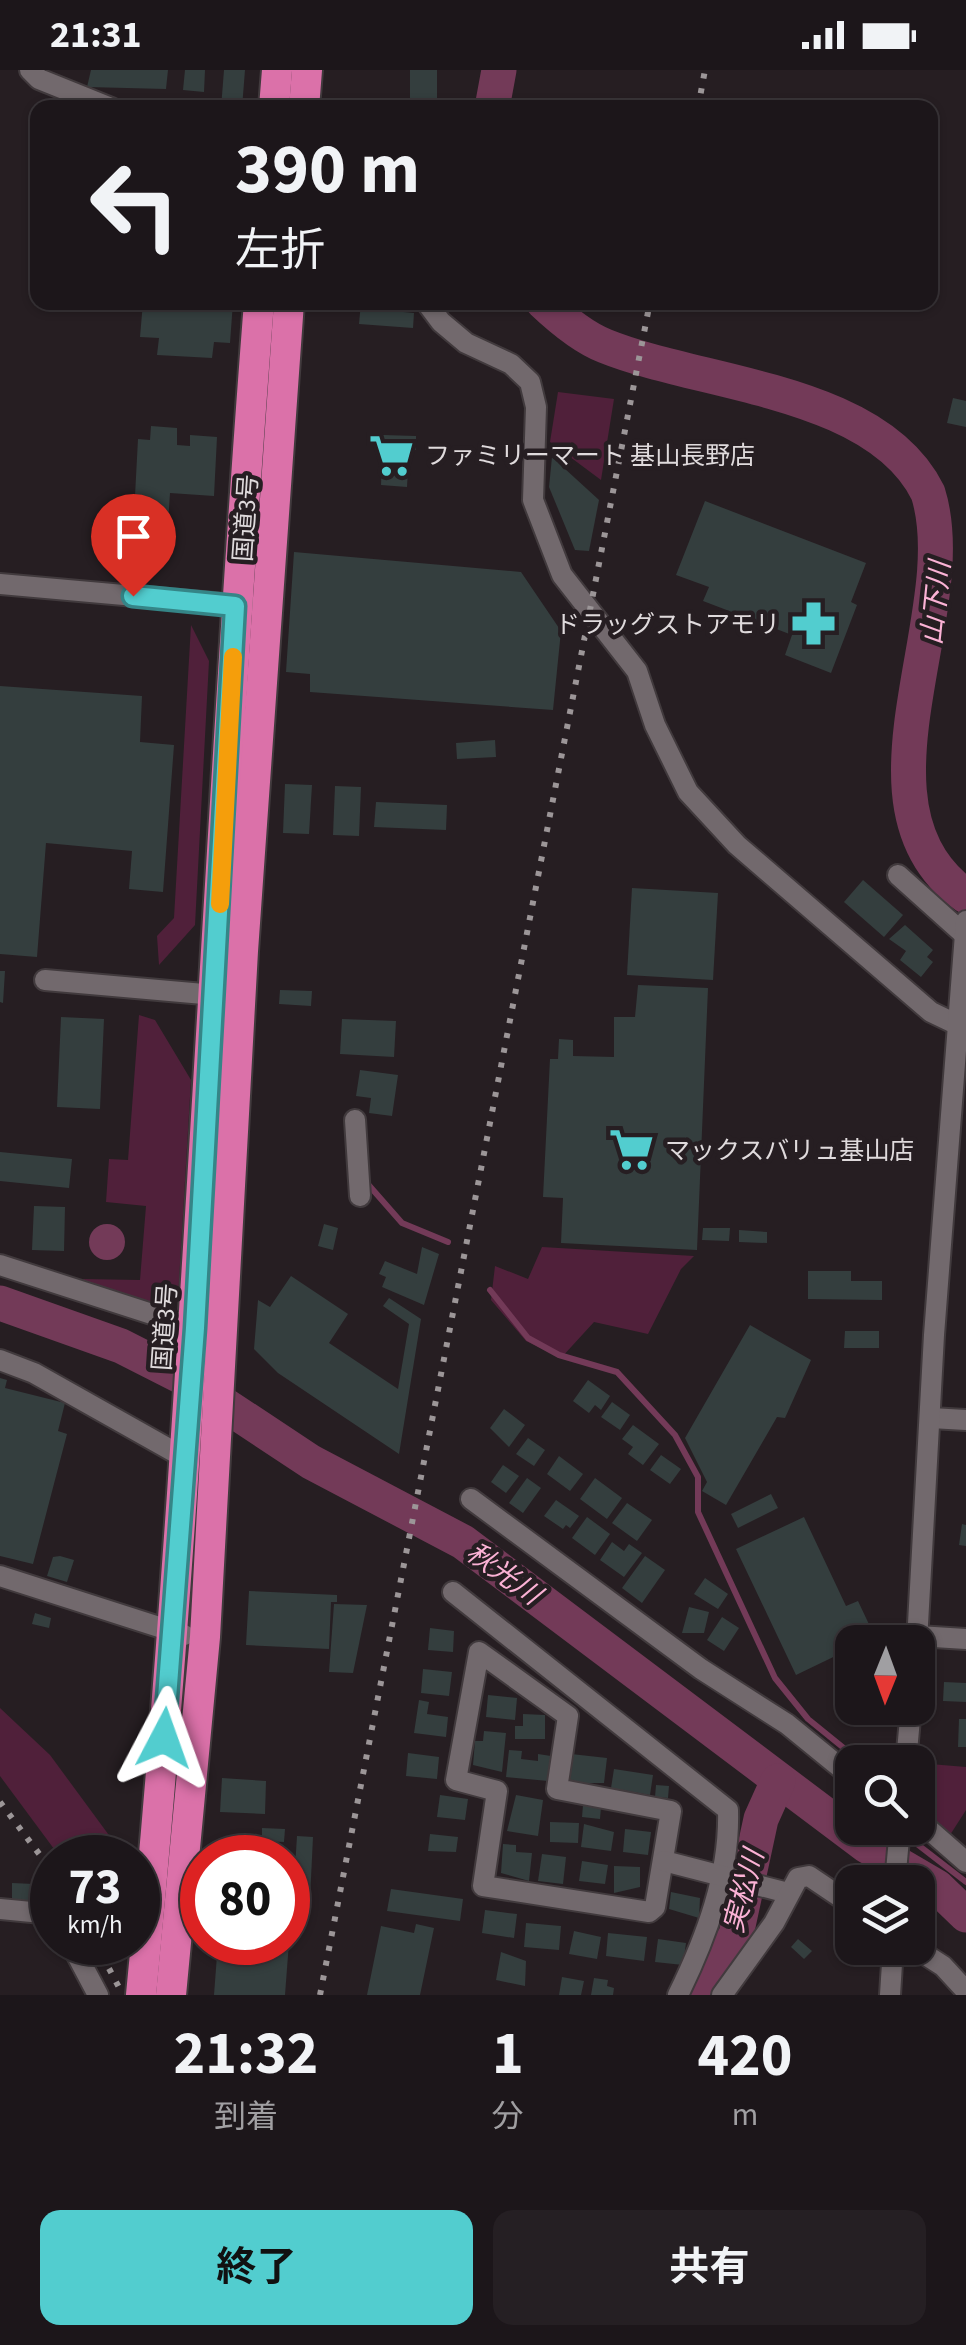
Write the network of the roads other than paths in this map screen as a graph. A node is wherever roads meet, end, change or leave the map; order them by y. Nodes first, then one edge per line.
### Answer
1 (30, 70) edge
2 (277, 70) edge
3 (307, 70) edge
4 (91, 100) edge
5 (275, 100) edge
6 (305, 100) edge
7 (257, 310) edge
8 (288, 310) edge
9 (432, 310) edge
10 (0, 584) edge
11 (235, 606) junction
12 (269, 607) junction
13 (898, 875) dead end
14 (966, 922) edge
15 (965, 936) edge
16 (46, 980) dead end
17 (215, 995) junction
18 (956, 1024) junction
19 (959, 1072) edge
20 (356, 1120) dead end
21 (360, 1196) dead end
22 (0, 1265) edge
23 (194, 1334) junction
24 (0, 1360) edge
25 (931, 1418) junction
26 (966, 1420) edge
27 (195, 1458) junction
28 (471, 1500) dead end
29 (0, 1576) edge
30 (453, 1592) dead end
31 (918, 1625) edge
32 (172, 1633) junction
33 (205, 1637) junction
34 (935, 1639) edge
35 (966, 1639) edge
36 (835, 1763) edge
37 (935, 1835) edge
38 (664, 1862) junction
39 (966, 1862) edge
40 (720, 1876) junction
41 (782, 1892) junction
42 (835, 1894) edge
43 (0, 1909) edge
44 (30, 1912) edge
45 (935, 1961) edge
46 (82, 1965) edge
47 (891, 1965) edge
48 (966, 1992) edge
49 (98, 1995) edge
50 (141, 1995) edge
51 (172, 1995) edge
52 (678, 1995) edge
53 (722, 1995) edge
54 (890, 1995) edge

1 - 4 street
2 - 5 highway
3 - 6 highway
7 - 11 highway, 国道3号
8 - 12 highway, 国道3号
9 - 18 street
10 - 11 street
11 - 12 street
11 - 17 highway, 国道3号
12 - 27 highway, 国道3号
13 - 15 street
14 - 15 street
15 - 18 street
16 - 17 street
17 - 23 highway, 国道3号
18 - 19 street
19 - 25 street
20 - 21 street
22 - 23 street
23 - 27 highway, 国道3号
24 - 27 street
25 - 26 street
25 - 31 street
27 - 32 highway, 国道3号
27 - 33 highway, 国道3号
28 - 36 street
29 - 32 street
30 - 40 street
32 - 33 street
32 - 50 highway, 国道3号
33 - 51 highway, 国道3号
34 - 35 street
37 - 39 street
38 - 38 street
38 - 40 street
40 - 41 street
40 - 52 street
41 - 42 street
41 - 53 street
43 - 44 street
45 - 48 street
46 - 49 street
47 - 54 street

